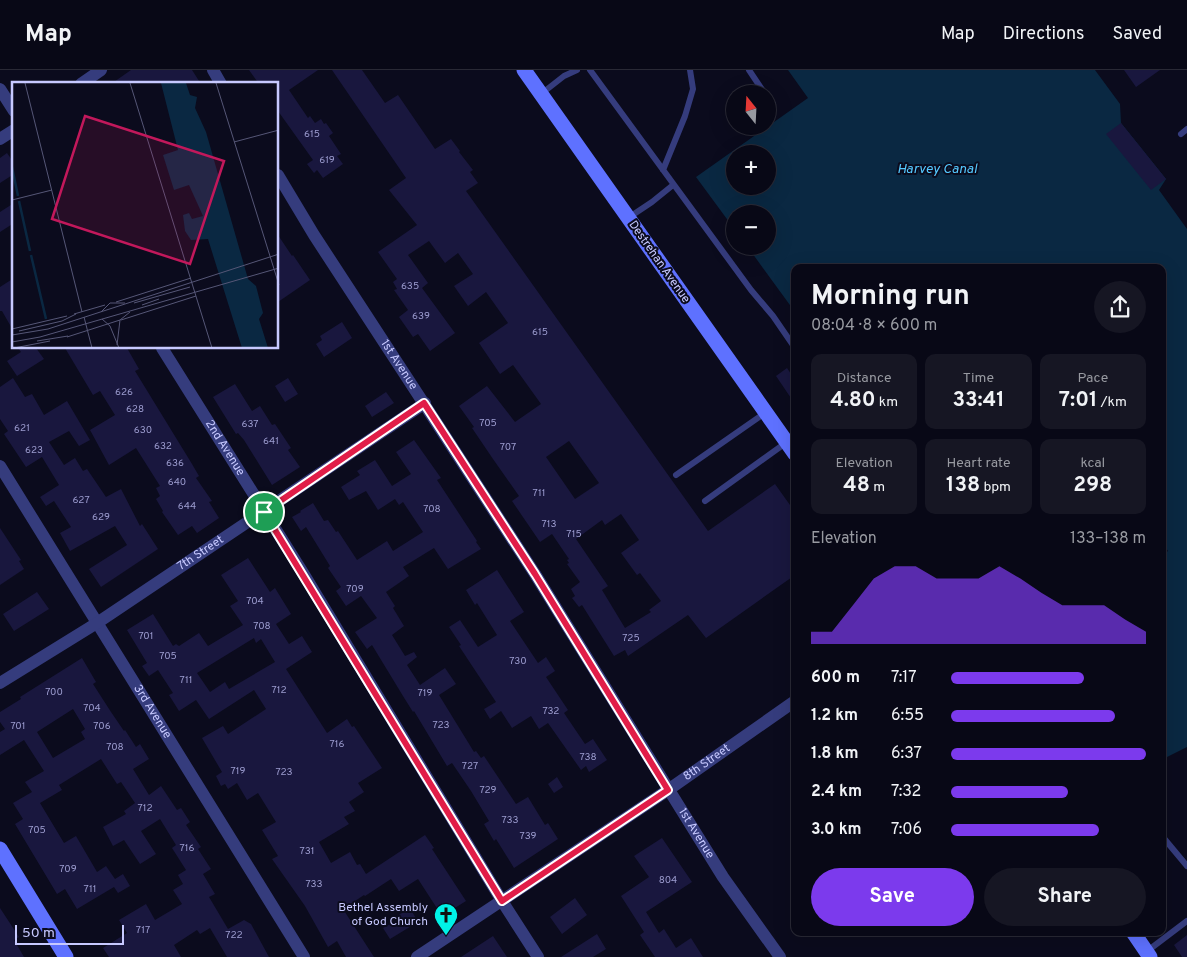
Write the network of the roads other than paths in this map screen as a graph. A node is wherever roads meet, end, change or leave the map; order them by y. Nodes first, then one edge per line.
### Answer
1 (101, 70) edge
2 (213, 70) edge
3 (524, 70) edge
4 (577, 70) edge
5 (590, 70) edge
6 (690, 70) edge
7 (749, 70) edge
8 (84, 82) edge
9 (220, 82) edge
10 (759, 85) edge
11 (0, 89) edge
12 (541, 94) junction
13 (12, 108) edge
14 (1187, 129) edge
15 (12, 131) edge
16 (1181, 134) dead end
17 (0, 139) edge
18 (663, 170) junction
19 (279, 177) edge
20 (673, 185) junction
21 (628, 218) junction
22 (791, 342) edge
23 (163, 349) edge
24 (424, 403) junction
25 (766, 412) junction
26 (791, 448) edge
27 (0, 466) edge
28 (676, 475) dead end
29 (705, 501) dead end
30 (264, 512) junction
31 (97, 623) junction
32 (0, 683) edge
33 (791, 704) edge
34 (668, 790) junction
35 (1166, 841) edge
36 (0, 849) edge
37 (1187, 866) edge
38 (502, 901) junction
39 (1187, 921) edge
40 (1136, 936) edge
41 (1148, 954) edge
42 (66, 957) edge
43 (304, 957) edge
44 (417, 957) edge
45 (538, 957) edge
46 (780, 957) edge

1 - 8 street
2 - 9 street
3 - 12 main road, Destrehan Avenue
4 - 12 lane
5 - 18 lane
6 - 18 lane
7 - 10 lane
11 - 13 street
12 - 21 main road, Destrehan Avenue
14 - 16 lane
15 - 17 street
18 - 20 lane
19 - 24 street, 1st Avenue
20 - 21 lane
20 - 22 lane
21 - 25 main road, Destrehan Avenue
23 - 30 street, 2nd Avenue
24 - 30 street, 7th Street
24 - 34 street, 1st Avenue
25 - 26 main road, Destrehan Avenue
25 - 28 lane
26 - 29 lane
27 - 31 street, 3rd Avenue
30 - 31 street, 7th Street
30 - 38 street, 2nd Avenue
31 - 32 street, 7th Street
31 - 43 street, 3rd Avenue
33 - 34 street, 8th Street
34 - 38 street, 8th Street
34 - 46 street, 1st Avenue
35 - 37 lane
36 - 42 main road
38 - 44 street, 8th Street
38 - 45 street, 2nd Avenue
39 - 41 lane
40 - 41 main road

